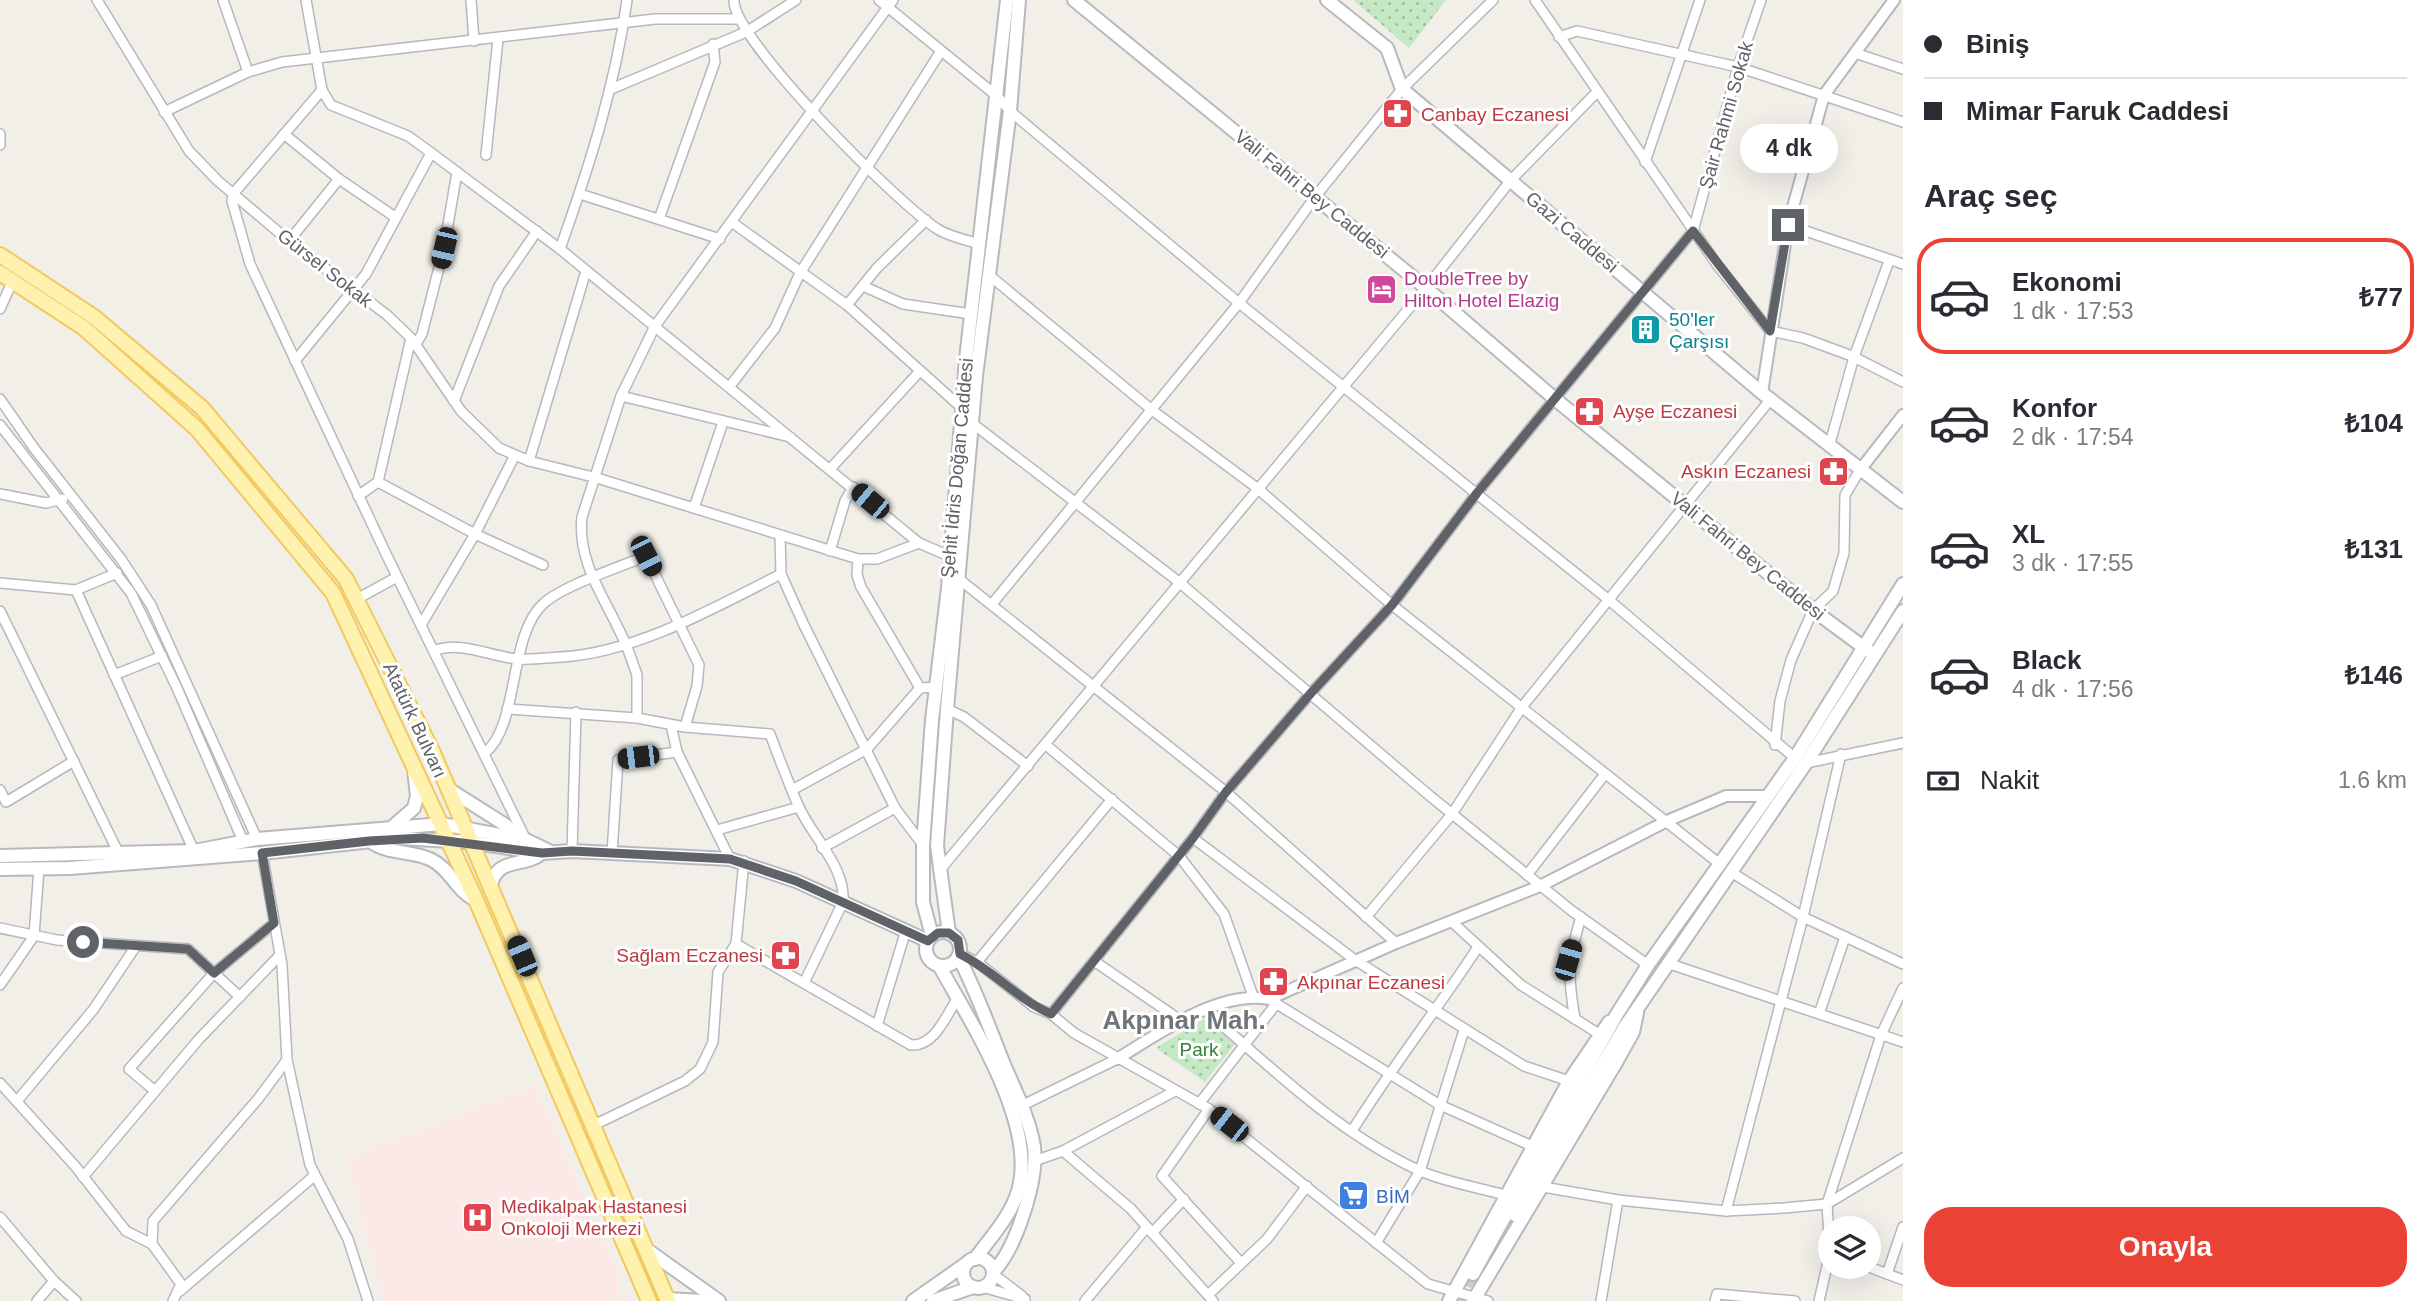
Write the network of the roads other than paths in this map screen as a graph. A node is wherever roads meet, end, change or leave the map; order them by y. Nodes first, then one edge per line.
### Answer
1 (97, 0) edge
2 (223, 0) edge
3 (306, 0) edge
4 (471, 0) edge
5 (626, 0) edge
6 (734, 0) edge
7 (796, 0) edge
8 (879, 0) edge
9 (1007, 0) edge
10 (1074, 0) edge
11 (1327, 0) edge
12 (1493, 0) edge
13 (1535, 0) edge
14 (1700, 0) edge
15 (1761, 0) edge
16 (1894, 0) edge
17 (1022, 3) edge
18 (891, 4) edge
19 (739, 19) junction
20 (624, 23) junction
21 (746, 32) junction
22 (1559, 37) junction
23 (498, 39) junction
24 (474, 41) junction
25 (713, 44) junction
26 (940, 51) junction
27 (1855, 52) junction
28 (1681, 56) junction
29 (316, 58) junction
30 (1738, 67) junction
31 (1903, 69) edge
32 (248, 72) junction
33 (611, 89) junction
34 (1402, 89) junction
35 (322, 90) junction
36 (1597, 92) junction
37 (1824, 95) junction
38 (998, 97) junction
39 (814, 111) junction
40 (1010, 111) junction
41 (164, 112) junction
42 (1903, 122) edge
43 (0, 134) edge
44 (284, 134) junction
45 (0, 145) edge
46 (431, 153) junction
47 (485, 155) dead end
48 (1645, 162) junction
49 (868, 165) junction
50 (457, 172) junction
51 (339, 179) junction
52 (1511, 180) junction
53 (233, 194) junction
54 (580, 194) junction
55 (1315, 197) junction
56 (395, 217) junction
57 (659, 219) junction
58 (926, 220) junction
59 (733, 223) junction
60 (1788, 225) junction
61 (1693, 231) junction
62 (537, 232) junction
63 (720, 239) junction
64 (289, 241) junction
65 (980, 244) junction
66 (560, 249) junction
67 (0, 255) edge
68 (1889, 261) junction
69 (1903, 264) edge
70 (586, 271) junction
71 (800, 273) junction
72 (989, 275) junction
73 (6, 276) edge
74 (863, 286) junction
75 (1426, 288) junction
76 (352, 291) junction
77 (1643, 292) junction
78 (1239, 303) junction
79 (847, 305) junction
80 (0, 309) edge
81 (971, 314) junction
82 (655, 326) junction
83 (1770, 331) junction
84 (414, 341) junction
85 (1854, 357) junction
86 (295, 361) junction
87 (920, 371) junction
88 (1903, 382) edge
89 (730, 386) junction
90 (1343, 386) junction
91 (621, 396) junction
92 (1766, 396) junction
93 (0, 399) edge
94 (1555, 399) junction
95 (454, 401) junction
96 (963, 409) junction
97 (1152, 410) junction
98 (1903, 415) edge
99 (723, 422) junction
100 (972, 424) junction
101 (0, 425) edge
102 (791, 437) junction
103 (1829, 447) junction
104 (515, 455) junction
105 (529, 461) junction
106 (831, 468) junction
107 (1860, 470) junction
108 (597, 478) junction
109 (378, 482) junction
110 (853, 487) junction
111 (1257, 488) junction
112 (1477, 493) junction
113 (0, 494) edge
114 (71, 496) junction
115 (358, 496) junction
116 (59, 500) junction
117 (1903, 502) edge
118 (1075, 505) junction
119 (1684, 505) junction
120 (694, 508) junction
121 (475, 534) junction
122 (780, 535) junction
123 (919, 543) junction
124 (830, 551) junction
125 (949, 556) junction
126 (858, 559) junction
127 (543, 565) dead end
128 (117, 573) junction
129 (781, 574) junction
130 (397, 577) junction
131 (594, 579) junction
132 (959, 579) junction
133 (1179, 582) junction
134 (0, 583) edge
135 (1903, 584) edge
136 (76, 590) junction
137 (357, 600) junction
138 (1609, 600) junction
139 (992, 604) junction
140 (1392, 605) junction
141 (1813, 610) junction
142 (0, 611) edge
143 (1903, 611) edge
144 (680, 622) junction
145 (421, 625) junction
146 (627, 644) junction
147 (434, 650) junction
148 (1870, 652) junction
149 (162, 656) junction
150 (518, 659) junction
151 (114, 675) junction
152 (1096, 686) junction
153 (935, 687) junction
154 (920, 688) junction
155 (1311, 693) junction
156 (1522, 707) junction
157 (507, 709) junction
158 (947, 709) junction
159 (576, 712) junction
160 (637, 718) junction
161 (671, 725) junction
162 (685, 727) junction
163 (1903, 743) edge
164 (1775, 744) junction
165 (1046, 745) junction
166 (867, 749) junction
167 (677, 752) junction
168 (485, 753) junction
169 (1841, 754) junction
170 (74, 761) junction
171 (1800, 761) junction
172 (415, 766) junction
173 (1028, 766) junction
174 (1605, 774) junction
175 (447, 788) junction
176 (0, 790) edge
177 (792, 790) junction
178 (1226, 792) junction
179 (1112, 799) junction
180 (1767, 801) junction
181 (799, 807) junction
182 (895, 808) junction
183 (1452, 814) junction
184 (1667, 821) junction
185 (442, 824) junction
186 (463, 826) junction
187 (390, 829) junction
188 (717, 830) junction
189 (1193, 838) junction
190 (250, 840) junction
191 (449, 840) junction
192 (523, 840) junction
193 (369, 841) junction
194 (469, 842) junction
195 (923, 845) junction
196 (822, 848) junction
197 (194, 851) junction
198 (572, 851) junction
199 (545, 852) junction
200 (262, 853) junction
201 (612, 853) junction
202 (119, 854) junction
203 (0, 856) edge
204 (1179, 856) junction
205 (730, 859) junction
206 (744, 861) junction
207 (39, 868) junction
208 (0, 869) edge
209 (1726, 869) junction
210 (939, 872) junction
211 (1527, 875) junction
212 (491, 884) junction
213 (1540, 886) junction
214 (476, 900) junction
215 (844, 902) junction
216 (1366, 916) junction
217 (1581, 917) junction
218 (1803, 917) junction
219 (1451, 920) junction
220 (274, 923) junction
221 (0, 928) edge
222 (906, 930) junction
223 (949, 933) junction
224 (34, 936) junction
225 (1845, 937) junction
226 (930, 938) junction
227 (1396, 943) junction
228 (736, 944) junction
229 (136, 946) junction
230 (1478, 947) junction
231 (280, 955) junction
232 (960, 956) junction
233 (1355, 960) junction
234 (1094, 961) junction
235 (977, 962) junction
236 (1667, 963) junction
237 (1903, 964) edge
238 (1648, 965) junction
239 (940, 967) junction
240 (214, 973) junction
241 (804, 983) junction
242 (0, 985) edge
243 (1903, 988) edge
244 (1253, 996) junction
245 (240, 997) junction
246 (957, 999) junction
247 (1780, 1000) junction
248 (1272, 1002) junction
249 (1205, 1010) junction
250 (1437, 1011) junction
251 (1637, 1012) junction
252 (1051, 1014) junction
253 (1617, 1014) junction
254 (1819, 1014) junction
255 (1575, 1019) junction
256 (1180, 1020) junction
257 (877, 1026) junction
258 (1464, 1030) junction
259 (1599, 1034) junction
260 (1881, 1035) junction
261 (1903, 1042) edge
262 (1246, 1046) junction
263 (1117, 1059) junction
264 (287, 1060) junction
265 (1387, 1074) junction
266 (1569, 1081) junction
267 (0, 1083) edge
268 (155, 1091) junction
269 (1175, 1091) junction
270 (17, 1101) junction
271 (1199, 1104) junction
272 (1440, 1105) junction
273 (1021, 1106) junction
274 (1209, 1109) junction
275 (594, 1125) junction
276 (1352, 1131) junction
277 (1532, 1146) junction
278 (1063, 1151) junction
279 (1903, 1158) edge
280 (1034, 1161) junction
281 (1420, 1171) junction
282 (314, 1176) junction
283 (83, 1177) junction
284 (1307, 1186) junction
285 (1543, 1186) junction
286 (1505, 1195) junction
287 (1184, 1199) junction
288 (1618, 1200) junction
289 (1827, 1204) junction
290 (1726, 1211) junction
291 (1828, 1216) edge
292 (0, 1217) edge
293 (1903, 1227) edge
294 (1149, 1230) junction
295 (1376, 1243) junction
296 (152, 1244) junction
297 (646, 1250) junction
298 (971, 1261) junction
299 (1241, 1264) junction
300 (1881, 1272) edge
301 (993, 1273) junction
302 (1887, 1274) junction
303 (1824, 1279) edge
304 (1903, 1280) edge
305 (54, 1281) junction
306 (977, 1287) junction
307 (1451, 1296) edge
308 (175, 1297) edge
309 (1210, 1298) edge
310 (668, 1300) edge
311 (1027, 1300) edge
312 (1479, 1300) edge
313 (37, 1301) edge
314 (76, 1301) edge
315 (368, 1301) edge
316 (649, 1301) edge
317 (703, 1301) edge
318 (719, 1301) edge
319 (913, 1301) edge
320 (933, 1301) edge
321 (1085, 1301) edge
322 (1601, 1301) edge
323 (1715, 1301) edge
324 (1795, 1301) edge
325 (1819, 1301) edge

1 - 41 street, Gürsel Sokak
2 - 32 street
3 - 29 street
4 - 24 street
5 - 20 street
6 - 19 street
7 - 21 street
8 - 18 street
9 - 38 main road, Şehit İdris Doğan Caddesi
10 - 55 main road, Vali Fahri Bey Caddesi
11 - 34 main road
12 - 34 street
13 - 22 street
14 - 28 street
15 - 30 street, Şair Rahmi Sokak
16 - 27 street
17 - 40 main road, Şehit İdris Doğan Caddesi
18 - 26 street
18 - 39 street
19 - 20 street
19 - 21 street
20 - 23 street
20 - 33 street
21 - 25 street
21 - 39 street
22 - 28 street
22 - 36 street
23 - 24 street
23 - 47 street
24 - 29 street
25 - 33 street
25 - 57 street
26 - 38 street
26 - 49 street
27 - 31 street
27 - 37 street
28 - 30 street
28 - 48 street
29 - 32 street
29 - 35 street
30 - 37 street
30 - 61 street, Şair Rahmi Sokak
32 - 41 street
33 - 54 street
34 - 52 main road, Gazi Caddesi
34 - 55 street
35 - 44 street
35 - 46 street
36 - 48 street
36 - 52 street
37 - 42 street
37 - 60 street
38 - 40 street
38 - 65 main road, Şehit İdris Doğan Caddesi
39 - 49 street
39 - 59 street
40 - 72 main road, Şehit İdris Doğan Caddesi
40 - 78 street
41 - 53 street, Gürsel Sokak
43 - 45 street
44 - 51 street
44 - 53 street
46 - 50 street
46 - 56 street
48 - 61 street
49 - 58 street
49 - 71 street
50 - 62 street
50 - 84 street
51 - 56 street
51 - 64 street
52 - 75 street
52 - 77 main road, Gazi Caddesi
53 - 64 street, Gürsel Sokak
53 - 86 street
54 - 57 street
54 - 66 street
55 - 75 main road, Vali Fahri Bey Caddesi
55 - 78 street
56 - 76 street
57 - 63 street
58 - 65 street
58 - 74 street
59 - 63 street
59 - 71 street
60 - 68 street
60 - 83 street
61 - 77 street
61 - 83 street
62 - 66 street
62 - 95 street
63 - 82 street
64 - 76 street, Gürsel Sokak
65 - 81 main road, Şehit İdris Doğan Caddesi
66 - 70 street
67 - 137 main road, Atatürk Bulvarı
68 - 69 street
68 - 85 street
70 - 82 street
70 - 105 street
71 - 79 street
71 - 89 street
72 - 97 street
72 - 100 main road, Şehit İdris Doğan Caddesi
73 - 80 street
73 - 172 main road, Atatürk Bulvarı
74 - 79 street
74 - 81 street
75 - 90 street
75 - 94 main road, Vali Fahri Bey Caddesi
76 - 84 street, Gürsel Sokak
76 - 86 street
77 - 92 main road, Gazi Caddesi
77 - 94 street
78 - 90 street
78 - 97 street
79 - 87 street
81 - 96 main road, Şehit İdris Doğan Caddesi
82 - 89 street
82 - 91 street
83 - 85 street
83 - 92 street
84 - 95 street, Gürsel Sokak
84 - 109 street
85 - 88 street
85 - 103 street
86 - 115 street
87 - 96 street
87 - 106 street
89 - 102 street
90 - 111 street
90 - 112 street
91 - 99 street
91 - 108 street
92 - 103 main road, Gazi Caddesi
92 - 119 street
93 - 114 street
94 - 112 street
94 - 119 main road, Vali Fahri Bey Caddesi
95 - 104 street, Gürsel Sokak
96 - 125 main road, Şehit İdris Doğan Caddesi
97 - 111 street
97 - 118 street
98 - 107 street
99 - 102 street
99 - 120 street
100 - 118 street
100 - 132 main road, Şehit İdris Doğan Caddesi
101 - 116 street
102 - 106 street
103 - 107 main road, Gazi Caddesi
104 - 105 street, Gürsel Sokak
104 - 121 street
105 - 108 street, Gürsel Sokak
106 - 110 street
107 - 117 main road, Gazi Caddesi
107 - 141 street
108 - 120 street, Gürsel Sokak
108 - 131 street
109 - 115 street
109 - 121 street
110 - 123 street
110 - 124 street
111 - 133 street
111 - 140 street
112 - 138 street
112 - 140 street
113 - 116 street
114 - 116 street
114 - 190 street
115 - 130 street
116 - 128 street
118 - 133 street
118 - 139 street
119 - 138 street
119 - 141 main road, Vali Fahri Bey Caddesi
120 - 122 street, Gürsel Sokak
121 - 127 street
121 - 145 street
122 - 124 street, Gürsel Sokak
122 - 129 street
123 - 125 street
123 - 126 street
124 - 126 street, Gürsel Sokak
125 - 153 main road, Şehit İdris Doğan Caddesi
126 - 154 street
128 - 136 street
128 - 149 street
129 - 144 street
129 - 166 street
130 - 137 street
130 - 145 street
131 - 144 street
131 - 146 street
131 - 150 street
132 - 139 street
132 - 158 main road, Şehit İdris Doğan Caddesi
133 - 152 street
133 - 155 street
134 - 136 street
135 - 148 main road
136 - 151 street
137 - 175 main road, Atatürk Bulvarı
138 - 156 street
138 - 164 street
139 - 152 street
140 - 155 street
140 - 156 street
141 - 148 main road, Vali Fahri Bey Caddesi
141 - 164 street
142 - 170 street
143 - 148 main road
144 - 146 street
144 - 162 street
145 - 147 street
146 - 150 street
146 - 160 street
147 - 150 street
147 - 168 street
148 - 171 main road
149 - 151 street
149 - 190 street
150 - 157 street
151 - 197 street
152 - 165 street
152 - 178 street
153 - 154 street
153 - 195 main road, Şehit İdris Doğan Caddesi
154 - 166 street
155 - 178 street
155 - 183 street
156 - 174 street
156 - 183 street
157 - 159 street
157 - 168 street
158 - 173 street
158 - 210 main road, Şehit İdris Doğan Caddesi
159 - 160 street
159 - 198 street
160 - 161 street
161 - 162 street
161 - 167 street
162 - 177 street
163 - 169 street
164 - 171 street
165 - 173 street
165 - 179 street
166 - 177 street
166 - 182 street
167 - 188 street
167 - 201 street
168 - 192 street
169 - 171 street
169 - 218 street
170 - 176 street
170 - 202 street
171 - 180 main road
171 - 180 main road
172 - 185 main road, Atatürk Bulvarı
172 - 187 main road
173 - 210 street
174 - 184 street
174 - 211 street
175 - 186 main road, Atatürk Bulvarı
175 - 192 main road
177 - 181 street
178 - 189 street
178 - 216 street
179 - 204 street
179 - 235 street
180 - 184 street
180 - 209 main road
181 - 188 street
181 - 196 street
182 - 195 street
182 - 196 street
183 - 211 street
183 - 216 street
184 - 209 street
184 - 213 street
185 - 186 main road
185 - 187 main road
185 - 191 main road, Atatürk Bulvarı
186 - 192 main road
186 - 194 main road, Atatürk Bulvarı
187 - 190 main road
188 - 205 street
189 - 204 street
189 - 233 street
190 - 197 main road
191 - 193 main road
191 - 194 main road
191 - 214 main road, Atatürk Bulvarı
192 - 199 main road
193 - 200 main road
193 - 214 main road
194 - 199 main road
194 - 212 main road, Atatürk Bulvarı
195 - 226 main road, Şehit İdris Doğan Caddesi
196 - 215 street
197 - 202 main road
198 - 199 main road
198 - 201 main road
199 - 212 main road
200 - 207 main road
200 - 220 street
201 - 205 main road
202 - 203 main road
204 - 234 street
204 - 244 street
205 - 206 main road
206 - 215 main road
206 - 228 street
207 - 208 main road
207 - 224 street
209 - 218 street
209 - 236 main road
209 - 238 main road
210 - 223 main road, Şehit İdris Doğan Caddesi
211 - 213 street
212 - 275 main road, Atatürk Bulvarı
213 - 217 street
213 - 219 street
214 - 316 main road, Atatürk Bulvarı
215 - 222 main road
215 - 241 street
216 - 227 street
217 - 238 street
217 - 255 street
218 - 225 street
218 - 247 street
219 - 227 street
219 - 230 street
220 - 231 street
220 - 240 street
221 - 224 street
222 - 226 main road
222 - 257 street
223 - 226 main road
223 - 232 main road
224 - 229 street
224 - 242 street
225 - 237 street
225 - 254 street
226 - 239 main road
227 - 233 street
228 - 241 street
228 - 275 street
229 - 240 street
229 - 270 street
230 - 250 street
230 - 255 street
231 - 245 street
231 - 264 street
232 - 235 street
232 - 239 main road
232 - 273 main road
233 - 248 street
233 - 250 street
234 - 252 street
234 - 256 street
235 - 252 street
236 - 247 street
236 - 251 main road
238 - 253 main road
239 - 246 main road
240 - 245 street
240 - 268 street
241 - 257 street
243 - 260 street
244 - 248 street
244 - 249 street
245 - 268 street
246 - 257 street
246 - 298 main road
247 - 254 street
247 - 290 street
248 - 262 street
248 - 265 street
249 - 256 street
249 - 262 street
250 - 258 street
250 - 265 street
251 - 253 main road
251 - 285 main road
252 - 263 street
253 - 259 main road
254 - 260 street
255 - 259 street
256 - 263 street
258 - 266 street
258 - 272 street
259 - 266 main road
260 - 261 street
260 - 289 street
262 - 271 street
262 - 276 street
263 - 269 street
263 - 273 street
264 - 282 street
264 - 296 street
265 - 272 street
265 - 276 street
266 - 277 main road
267 - 270 street
268 - 283 street
269 - 271 street
269 - 278 street
270 - 283 street
271 - 274 street
272 - 277 street
272 - 281 street
273 - 280 main road
274 - 284 street
274 - 287 street
275 - 297 main road, Atatürk Bulvarı
276 - 281 street
277 - 286 main road
278 - 280 street
278 - 294 street
279 - 289 street
280 - 301 main road
281 - 286 street
281 - 295 street
282 - 308 street
282 - 315 street
283 - 296 street
284 - 295 street
284 - 299 street
285 - 288 street
285 - 312 main road
286 - 307 main road
287 - 294 street
287 - 299 street
288 - 290 street
288 - 322 street
289 - 290 street
289 - 291 street
292 - 305 street
293 - 302 street
294 - 309 street
294 - 321 street
295 - 307 street
296 - 308 street
297 - 310 main road, Atatürk Bulvarı
297 - 318 main road
298 - 301 main road
298 - 306 main road
298 - 319 main road
299 - 309 street
300 - 302 street
301 - 306 main road
301 - 311 street
302 - 304 street
303 - 325 street
305 - 313 street
305 - 314 street
306 - 311 street
306 - 320 main road
307 - 312 street
310 - 317 main road
323 - 324 street

